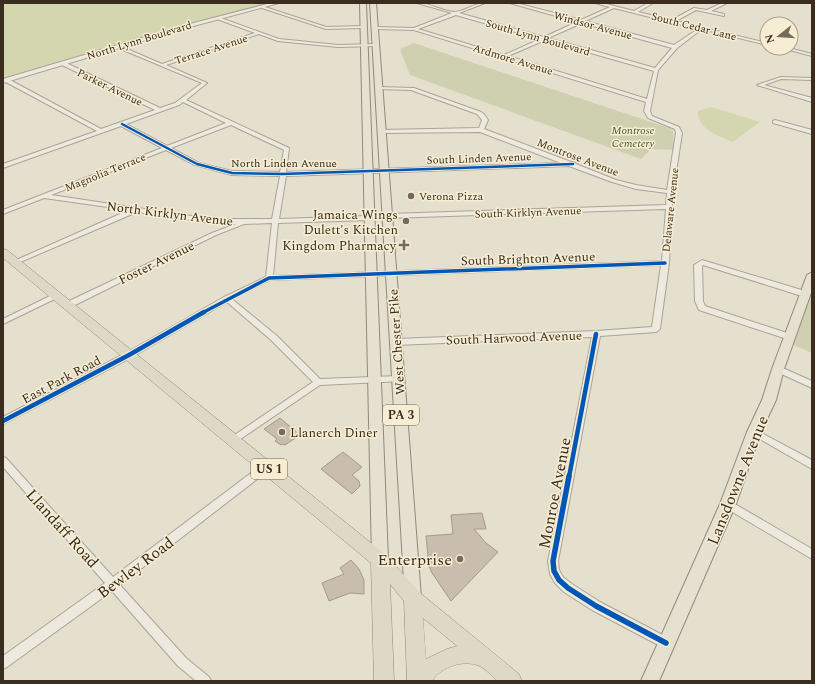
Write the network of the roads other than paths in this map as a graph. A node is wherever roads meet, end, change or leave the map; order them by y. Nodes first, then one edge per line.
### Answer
1 (277, 3) edge
2 (362, 3) edge
3 (374, 3) edge
4 (420, 3) edge
5 (483, 3) edge
6 (512, 3) edge
7 (597, 3) edge
8 (652, 3) edge
9 (725, 3) edge
10 (263, 6) junction
11 (614, 7) junction
12 (709, 11) junction
13 (634, 12) junction
14 (456, 13) junction
15 (723, 15) dead end
16 (218, 18) junction
17 (672, 21) junction
18 (584, 22) junction
19 (363, 27) junction
20 (375, 28) junction
21 (701, 28) junction
22 (414, 29) junction
23 (260, 33) junction
24 (546, 39) junction
25 (759, 42) edge
26 (364, 45) junction
27 (376, 45) junction
28 (118, 46) junction
29 (675, 47) junction
30 (799, 52) edge
31 (812, 55) edge
32 (505, 56) junction
33 (62, 63) junction
34 (162, 65) junction
35 (656, 70) junction
36 (812, 79) edge
37 (4, 80) edge
38 (379, 88) junction
39 (182, 100) junction
40 (812, 100) edge
41 (650, 101) junction
42 (159, 110) junction
43 (230, 122) junction
44 (775, 122) dead end
45 (122, 124) junction
46 (481, 130) junction
47 (101, 131) junction
48 (382, 132) junction
49 (812, 132) edge
50 (166, 148) junction
51 (573, 164) junction
52 (3, 166) edge
53 (385, 170) junction
54 (368, 171) junction
55 (282, 174) junction
56 (670, 192) junction
57 (44, 196) junction
58 (669, 208) junction
59 (136, 210) junction
60 (3, 212) edge
61 (388, 216) junction
62 (369, 218) junction
63 (275, 221) junction
64 (245, 222) junction
65 (3, 252) edge
66 (16, 262) junction
67 (665, 263) junction
68 (392, 273) junction
69 (371, 274) junction
70 (812, 275) edge
71 (269, 278) junction
72 (805, 294) junction
73 (57, 296) junction
74 (227, 299) junction
75 (68, 305) junction
76 (3, 322) edge
77 (656, 329) joint
78 (596, 334) junction
79 (790, 337) junction
80 (396, 342) junction
81 (129, 355) junction
82 (778, 369) junction
83 (374, 380) junction
84 (399, 380) junction
85 (318, 382) junction
86 (812, 385) edge
87 (3, 420) edge
88 (754, 432) junction
89 (233, 440) junction
90 (3, 461) edge
91 (812, 465) edge
92 (266, 467) junction
93 (728, 504) junction
94 (812, 554) edge
95 (380, 560) junction
96 (113, 584) junction
97 (413, 598) junction
98 (666, 644) junction
99 (482, 656) junction
100 (3, 663) edge
101 (205, 681) edge
102 (384, 681) edge
103 (417, 681) edge
104 (422, 681) edge
105 (512, 681) edge
106 (650, 681) edge

1 - 10 street, North Lynn Boulevard
2 - 19 main road, West Chester Pike / PA 3
3 - 20 main road, West Chester Pike / PA 3
4 - 14 street, South Lynn Boulevard
5 - 14 street
6 - 18 street, Windsor Avenue
7 - 11 street, South Cedar Lane
8 - 13 street
9 - 12 street
10 - 16 street, North Lynn Boulevard
10 - 19 street
11 - 13 street, South Cedar Lane
11 - 18 street
12 - 15 street
12 - 17 street
13 - 17 street, South Cedar Lane
14 - 22 street
14 - 24 street, South Lynn Boulevard
16 - 23 street
16 - 28 street, North Lynn Boulevard
17 - 21 street, South Cedar Lane
18 - 24 street
18 - 29 street, Windsor Avenue
19 - 26 main road, West Chester Pike / PA 3
20 - 22 street, Ardmore Avenue
20 - 27 main road, West Chester Pike / PA 3
21 - 25 street, South Cedar Lane
21 - 29 street
22 - 32 street, Ardmore Avenue
23 - 26 street
23 - 34 street, Terrace Avenue
24 - 32 street
24 - 35 street, South Lynn Boulevard
26 - 27 street
26 - 54 main road, West Chester Pike / PA 3
27 - 38 main road, West Chester Pike / PA 3
28 - 33 street, North Lynn Boulevard
28 - 34 street
29 - 35 street
30 - 31 street
32 - 41 street, Ardmore Avenue
33 - 37 street, North Lynn Boulevard
33 - 42 street, Parker Avenue
34 - 39 street
35 - 41 street
36 - 40 street
37 - 47 street
38 - 46 street
38 - 48 main road, West Chester Pike / PA 3
39 - 42 street
39 - 43 street
41 - 56 street, Delaware Avenue
42 - 45 street
43 - 50 street, Magnolia Terrace
43 - 55 street
44 - 49 street
45 - 47 street
45 - 50 street, North Linden Avenue
46 - 48 street, Montrose Avenue
46 - 51 street, Montrose Avenue
47 - 52 street
48 - 53 main road, West Chester Pike / PA 3
50 - 55 street, North Linden Avenue
50 - 57 street, Magnolia Terrace
51 - 53 street, South Linden Avenue
51 - 56 street, Montrose Avenue
53 - 54 street, North Linden Avenue
53 - 61 main road, West Chester Pike / PA 3
54 - 55 street, North Linden Avenue
54 - 62 main road, West Chester Pike / PA 3
55 - 63 street
56 - 58 street, Delaware Avenue
57 - 59 street, North Kirklyn Avenue
57 - 60 street, Magnolia Terrace
58 - 61 street, South Kirklyn Avenue
58 - 67 street, Delaware Avenue
59 - 64 street, North Kirklyn Avenue
59 - 66 street
61 - 68 main road, West Chester Pike / PA 3
62 - 63 street, North Kirklyn Avenue
62 - 69 main road, West Chester Pike / PA 3
63 - 64 street, North Kirklyn Avenue
63 - 71 street
64 - 75 street, Foster Avenue
65 - 66 highway, US 1
66 - 73 highway, US 1
67 - 68 street, South Brighton Avenue
67 - 77 street, Delaware Avenue
68 - 69 street, South Brighton Avenue
68 - 80 main road, West Chester Pike / PA 3
69 - 71 street, South Brighton Avenue
69 - 83 main road, West Chester Pike / PA 3
70 - 72 main road, Lansdowne Avenue
71 - 74 street, East Park Road
72 - 79 main road, Lansdowne Avenue
72 - 79 street
73 - 75 highway, US 1
73 - 76 street
74 - 81 street, East Park Road
74 - 85 street
75 - 81 highway, US 1
77 - 78 street, South Harwood Avenue
78 - 80 street, South Harwood Avenue
78 - 98 street, Monroe Avenue
79 - 82 main road, Lansdowne Avenue
80 - 84 main road, West Chester Pike / PA 3
81 - 87 street, East Park Road
81 - 89 highway, US 1
82 - 86 street
82 - 88 main road, Lansdowne Avenue
83 - 84 street
83 - 85 street
83 - 95 main road, West Chester Pike / PA 3
84 - 97 main road, West Chester Pike / PA 3
85 - 89 street
88 - 91 street
88 - 93 main road, Lansdowne Avenue
89 - 92 highway, US 1
90 - 96 street, Llandaff Road
92 - 95 highway, US 1
92 - 96 street, Bewley Road
93 - 94 street
93 - 98 main road, Lansdowne Avenue
95 - 97 highway, US 1
95 - 102 highway, West Chester Pike / PA 3
96 - 100 street, Bewley Road
96 - 101 street, Llandaff Road
97 - 99 highway, US 1
97 - 103 highway, West Chester Pike / PA 3
98 - 106 main road, Lansdowne Avenue
99 - 104 highway
99 - 105 highway, US 1

